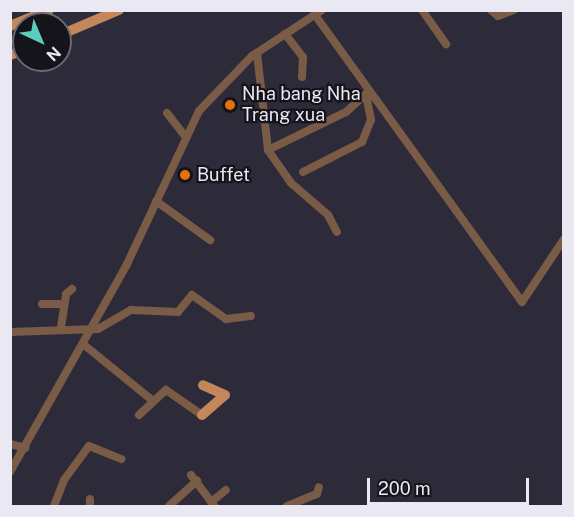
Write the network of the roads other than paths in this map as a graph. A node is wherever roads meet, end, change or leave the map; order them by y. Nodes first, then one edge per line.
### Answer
1 (119, 10) edge
2 (422, 10) edge
3 (491, 10) edge
4 (514, 10) edge
5 (318, 13) edge
6 (72, 30) edge
7 (285, 34) junction
8 (446, 45) dead end
9 (257, 53) junction
10 (302, 78) dead end
11 (368, 93) junction
12 (167, 113) dead end
13 (185, 136) junction
14 (268, 150) junction
15 (303, 172) dead end
16 (156, 201) junction
17 (337, 232) dead end
18 (564, 239) edge
19 (210, 240) dead end
20 (72, 289) dead end
21 (42, 304) dead end
22 (64, 304) junction
23 (251, 316) dead end
24 (62, 327) junction
25 (91, 330) junction
26 (10, 332) edge
27 (83, 344) junction
28 (203, 385) dead end
29 (152, 400) junction
30 (139, 415) dead end
31 (202, 415) joint
32 (10, 444) edge
33 (26, 448) junction
34 (122, 459) dead end
35 (10, 472) edge
36 (320, 488) dead end
37 (226, 490) dead end
38 (212, 504) edge
39 (169, 506) edge
40 (54, 507) edge
41 (287, 507) edge

1 - 6 main road
2 - 8 street
3 - 4 street
5 - 7 street
5 - 11 street
7 - 9 street
7 - 10 street
9 - 13 street
9 - 14 street
11 - 14 street
11 - 15 street
11 - 18 street
12 - 13 street
13 - 16 street
14 - 17 street
16 - 19 street
16 - 25 street
20 - 22 street
21 - 22 street
22 - 24 street
23 - 25 street
24 - 25 street
24 - 26 street
25 - 27 street
27 - 29 street
27 - 33 street
28 - 31 main road
29 - 30 street
29 - 31 street
32 - 33 street
33 - 35 street
34 - 40 street
36 - 41 street
37 - 38 street
38 - 39 street

